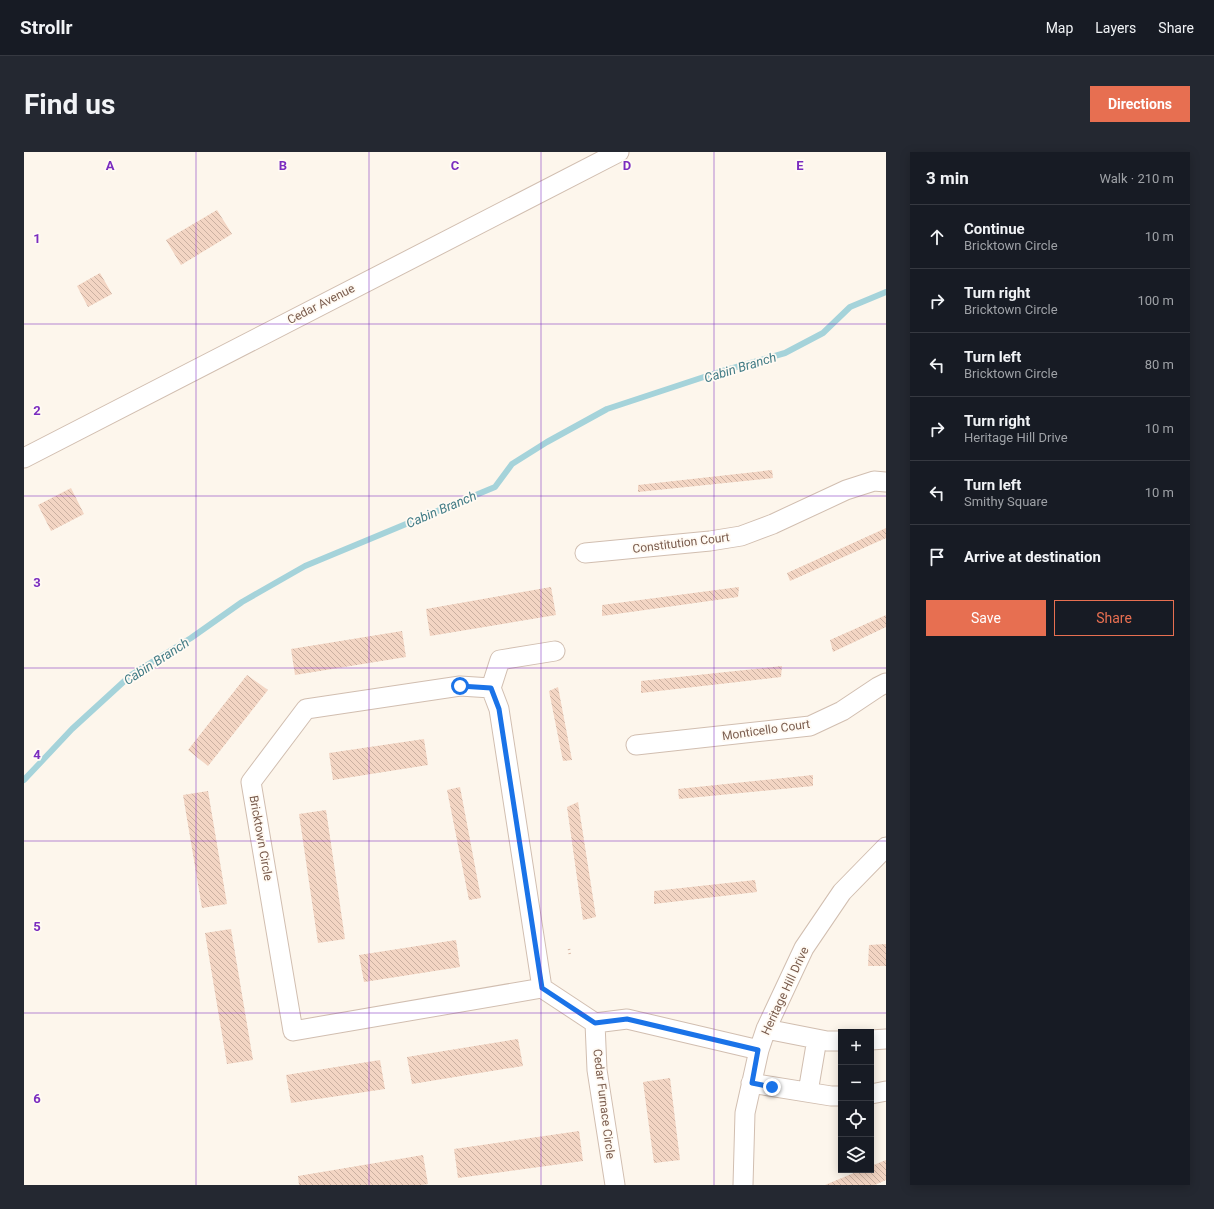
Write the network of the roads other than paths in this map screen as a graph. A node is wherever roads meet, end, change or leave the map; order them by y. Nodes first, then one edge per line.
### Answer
1 (619, 152) edge
2 (24, 458) edge
3 (886, 482) edge
4 (585, 553) dead end
5 (555, 651) dead end
6 (886, 684) edge
7 (491, 688) junction
8 (636, 745) dead end
9 (886, 847) edge
10 (542, 988) junction
11 (595, 1023) junction
12 (766, 1029) junction
13 (817, 1039) junction
14 (886, 1039) edge
15 (838, 1040) edge
16 (874, 1040) edge
17 (758, 1050) junction
18 (752, 1083) junction
19 (886, 1091) edge
20 (808, 1092) junction
21 (874, 1093) edge
22 (838, 1096) edge
23 (615, 1185) edge
24 (743, 1185) edge

1 - 2 street, Cedar Avenue
3 - 4 street, Constitution Court
5 - 7 street
6 - 8 street, Monticello Court
7 - 10 street
7 - 10 street, Bricktown Circle
9 - 12 street, Heritage Hill Drive
10 - 11 street
11 - 17 street
11 - 23 street, Cedar Furnace Circle
12 - 13 street
12 - 17 street, Heritage Hill Drive
13 - 15 street
13 - 20 street
14 - 16 street
17 - 18 street, Heritage Hill Drive
18 - 20 street
18 - 24 street, Heritage Hill Drive
19 - 21 street
20 - 22 street

